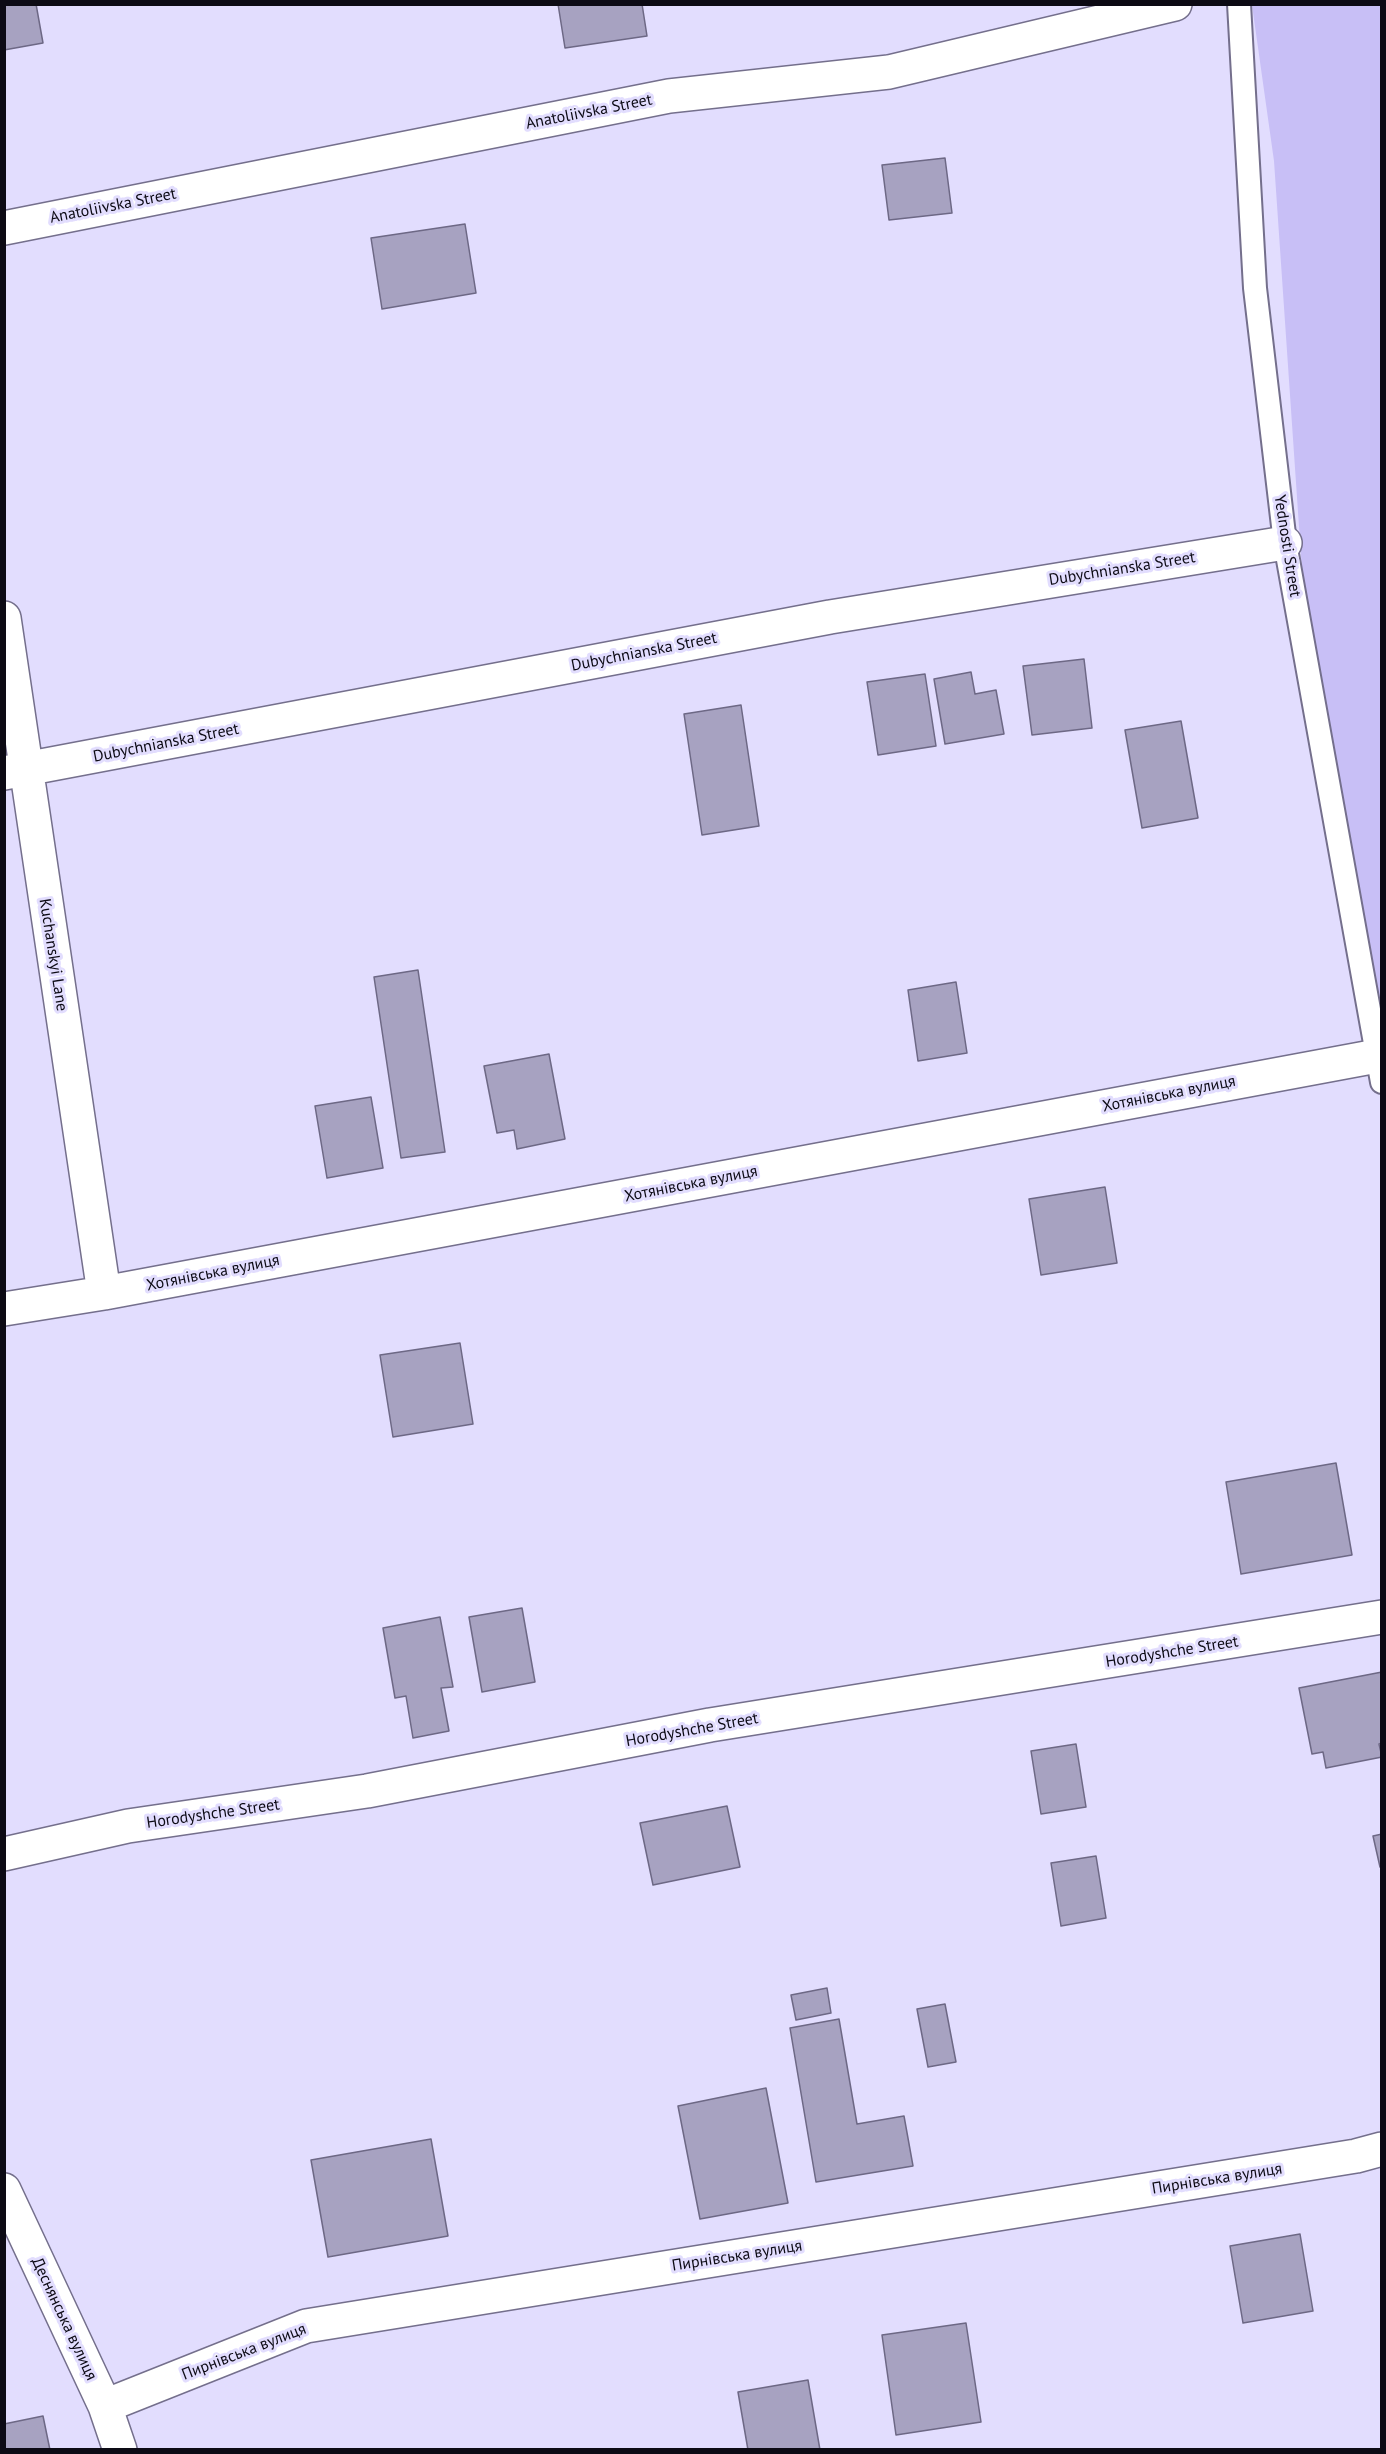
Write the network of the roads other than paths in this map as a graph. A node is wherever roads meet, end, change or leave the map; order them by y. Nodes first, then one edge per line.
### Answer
1 (1175, 4) edge
2 (1239, 4) edge
3 (4, 228) edge
4 (1285, 543) junction
5 (4, 618) edge
6 (15, 771) edge
7 (1379, 1069) edge
8 (104, 1293) junction
9 (4, 1308) edge
10 (1382, 1617) edge
11 (4, 1854) edge
12 (1382, 2149) edge
13 (4, 2190) edge
14 (105, 2406) junction
15 (120, 2450) edge

1 - 3 street, Anatoliivska Street
2 - 4 lane, Yednosti Street
4 - 6 street, Dubychnianska Street
4 - 7 lane, Yednosti Street
5 - 6 street, Kuchanskyi Lane
6 - 8 street, Kuchanskyi Lane
7 - 8 street, Хотянівська вулиця
8 - 9 street, Хотянівська вулиця
10 - 11 street, Horodyshche Street
12 - 14 street, Пирнівська вулиця
13 - 14 street, Деснянська вулиця
14 - 15 street, Деснянська вулиця

